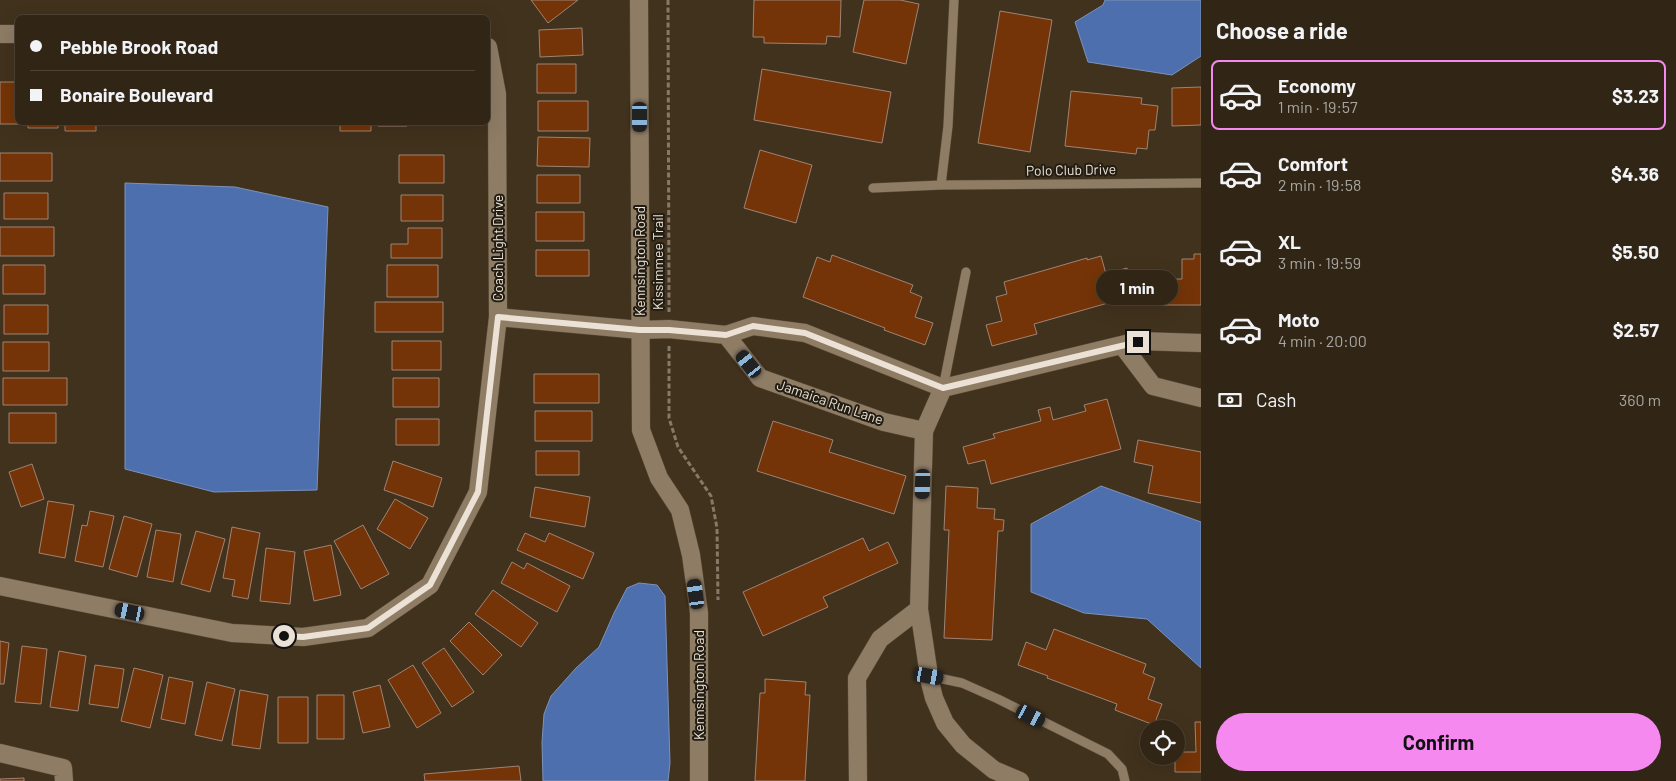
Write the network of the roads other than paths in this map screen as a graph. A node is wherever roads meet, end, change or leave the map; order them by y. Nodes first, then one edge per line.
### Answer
1 (639, 0) edge
2 (954, 0) edge
3 (0, 34) edge
4 (15, 34) edge
5 (490, 57) edge
6 (1201, 183) edge
7 (941, 185) junction
8 (873, 188) dead end
9 (966, 272) dead end
10 (498, 317) junction
11 (640, 330) junction
12 (726, 335) junction
13 (1201, 343) edge
14 (1122, 345) junction
15 (943, 388) junction
16 (1201, 398) edge
17 (924, 431) junction
18 (0, 586) edge
19 (919, 609) junction
20 (929, 676) junction
21 (0, 753) edge
22 (64, 781) edge
23 (699, 781) edge
24 (858, 781) edge
25 (1020, 781) edge
26 (1125, 781) edge

1 - 11 street, Kennsington Road
2 - 7 lane
3 - 4 street
5 - 10 street, Coach Light Drive
6 - 7 lane, Polo Club Drive
7 - 8 lane, Polo Club Drive
9 - 15 lane
10 - 11 street
10 - 18 street, Coach Light Drive
11 - 12 street
11 - 23 street, Kennsington Road
12 - 15 street
12 - 17 street, Jamaica Run Lane
13 - 14 street
14 - 15 street
14 - 16 street
15 - 17 street
17 - 19 street
19 - 20 street
19 - 24 street
20 - 25 street
20 - 26 lane
21 - 22 street

